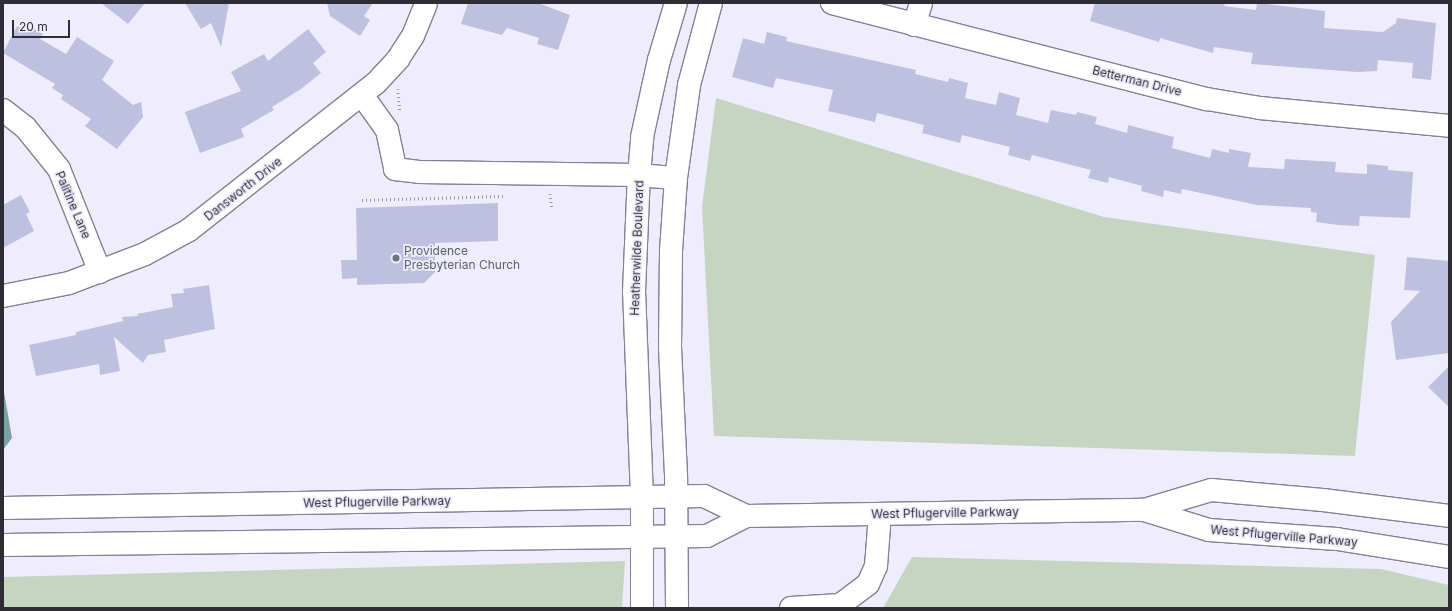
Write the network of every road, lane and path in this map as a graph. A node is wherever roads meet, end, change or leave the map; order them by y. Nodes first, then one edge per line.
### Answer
1 (426, 3) edge
2 (676, 3) edge
3 (711, 3) edge
4 (832, 3) edge
5 (921, 3) edge
6 (914, 25) junction
7 (362, 95) junction
8 (3, 110) edge
9 (1449, 126) edge
10 (639, 175) junction
11 (676, 178) junction
12 (543, 194) dead end
13 (504, 196) dead end
14 (362, 200) dead end
15 (552, 209) dead end
16 (100, 272) junction
17 (3, 296) edge
18 (676, 496) junction
19 (642, 498) junction
20 (3, 508) edge
21 (1144, 510) junction
22 (880, 514) junction
23 (746, 516) junction
24 (1449, 516) edge
25 (642, 536) junction
26 (676, 536) junction
27 (3, 545) edge
28 (1449, 557) edge
29 (840, 607) edge
30 (642, 608) edge
31 (677, 608) edge
32 (791, 608) edge

1 - 7 main road, Dansworth Drive
2 - 10 main road, Heatherwilde Boulevard
3 - 11 main road
4 - 6 main road, Betterman Drive
5 - 6 main road
6 - 9 main road, Betterman Drive
7 - 10 main road
7 - 16 main road, Dansworth Drive
8 - 16 main road, Palitine Lane
10 - 11 main road
10 - 19 main road, Heatherwilde Boulevard
11 - 18 main road
12 - 15 path
13 - 14 path
16 - 17 main road, Dansworth Drive
18 - 19 main road, West Pflugerville Parkway
18 - 23 main road, West Pflugerville Parkway
18 - 26 main road
19 - 20 main road, West Pflugerville Parkway
19 - 25 main road, Heatherwilde Boulevard
21 - 22 main road, West Pflugerville Parkway
21 - 24 main road, West Pflugerville Parkway
21 - 28 main road, West Pflugerville Parkway
22 - 23 main road, West Pflugerville Parkway
22 - 29 main road
23 - 26 main road, West Pflugerville Parkway
25 - 26 main road, West Pflugerville Parkway
25 - 27 main road, West Pflugerville Parkway
25 - 30 main road, Heatherwilde Boulevard
26 - 31 main road
29 - 32 main road

